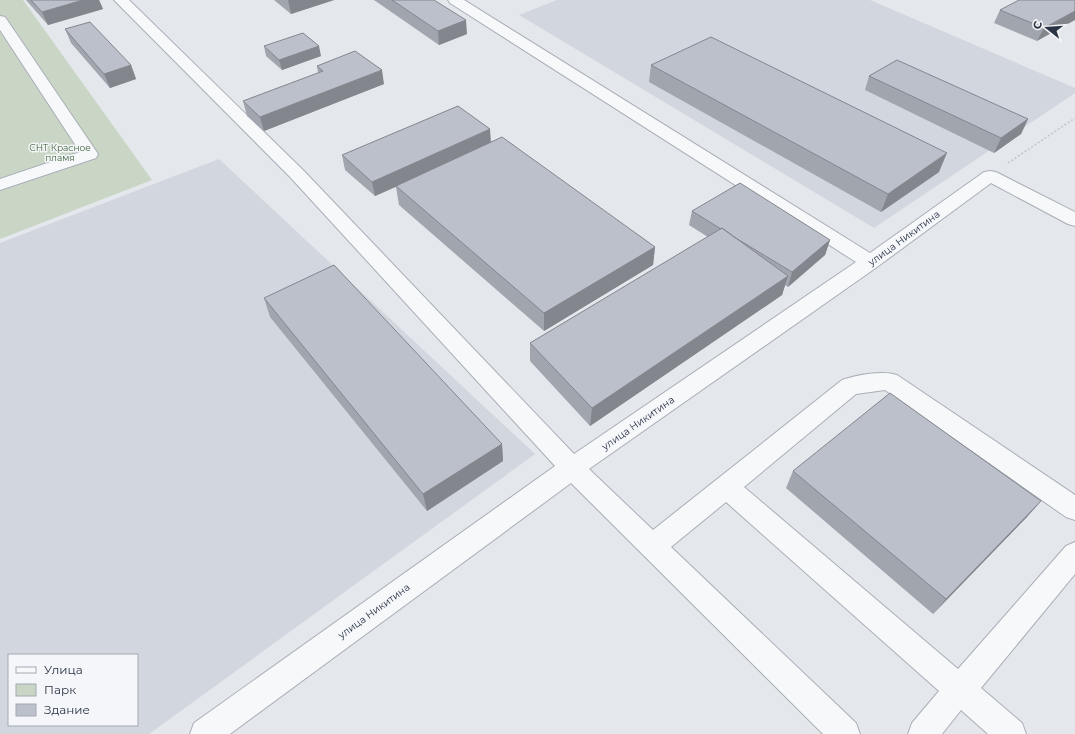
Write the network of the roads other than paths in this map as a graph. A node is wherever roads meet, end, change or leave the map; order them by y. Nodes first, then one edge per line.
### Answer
1 (121, 0) edge
2 (455, 0) edge
3 (0, 20) edge
4 (0, 185) edge
5 (1075, 220) edge
6 (870, 262) junction
7 (572, 468) junction
8 (726, 487) junction
9 (1075, 509) edge
10 (653, 546) junction
11 (1075, 554) edge
12 (960, 690) junction
13 (205, 734) edge
14 (845, 734) edge
15 (923, 734) edge
16 (1011, 734) edge

1 - 7 street
2 - 6 street
3 - 4 street
5 - 6 street, улица Никитина
6 - 7 street, улица Никитина
7 - 10 street
7 - 13 street, улица Никитина
8 - 9 street
8 - 10 street
8 - 12 street
10 - 14 street
11 - 12 street
12 - 15 street
12 - 16 street

